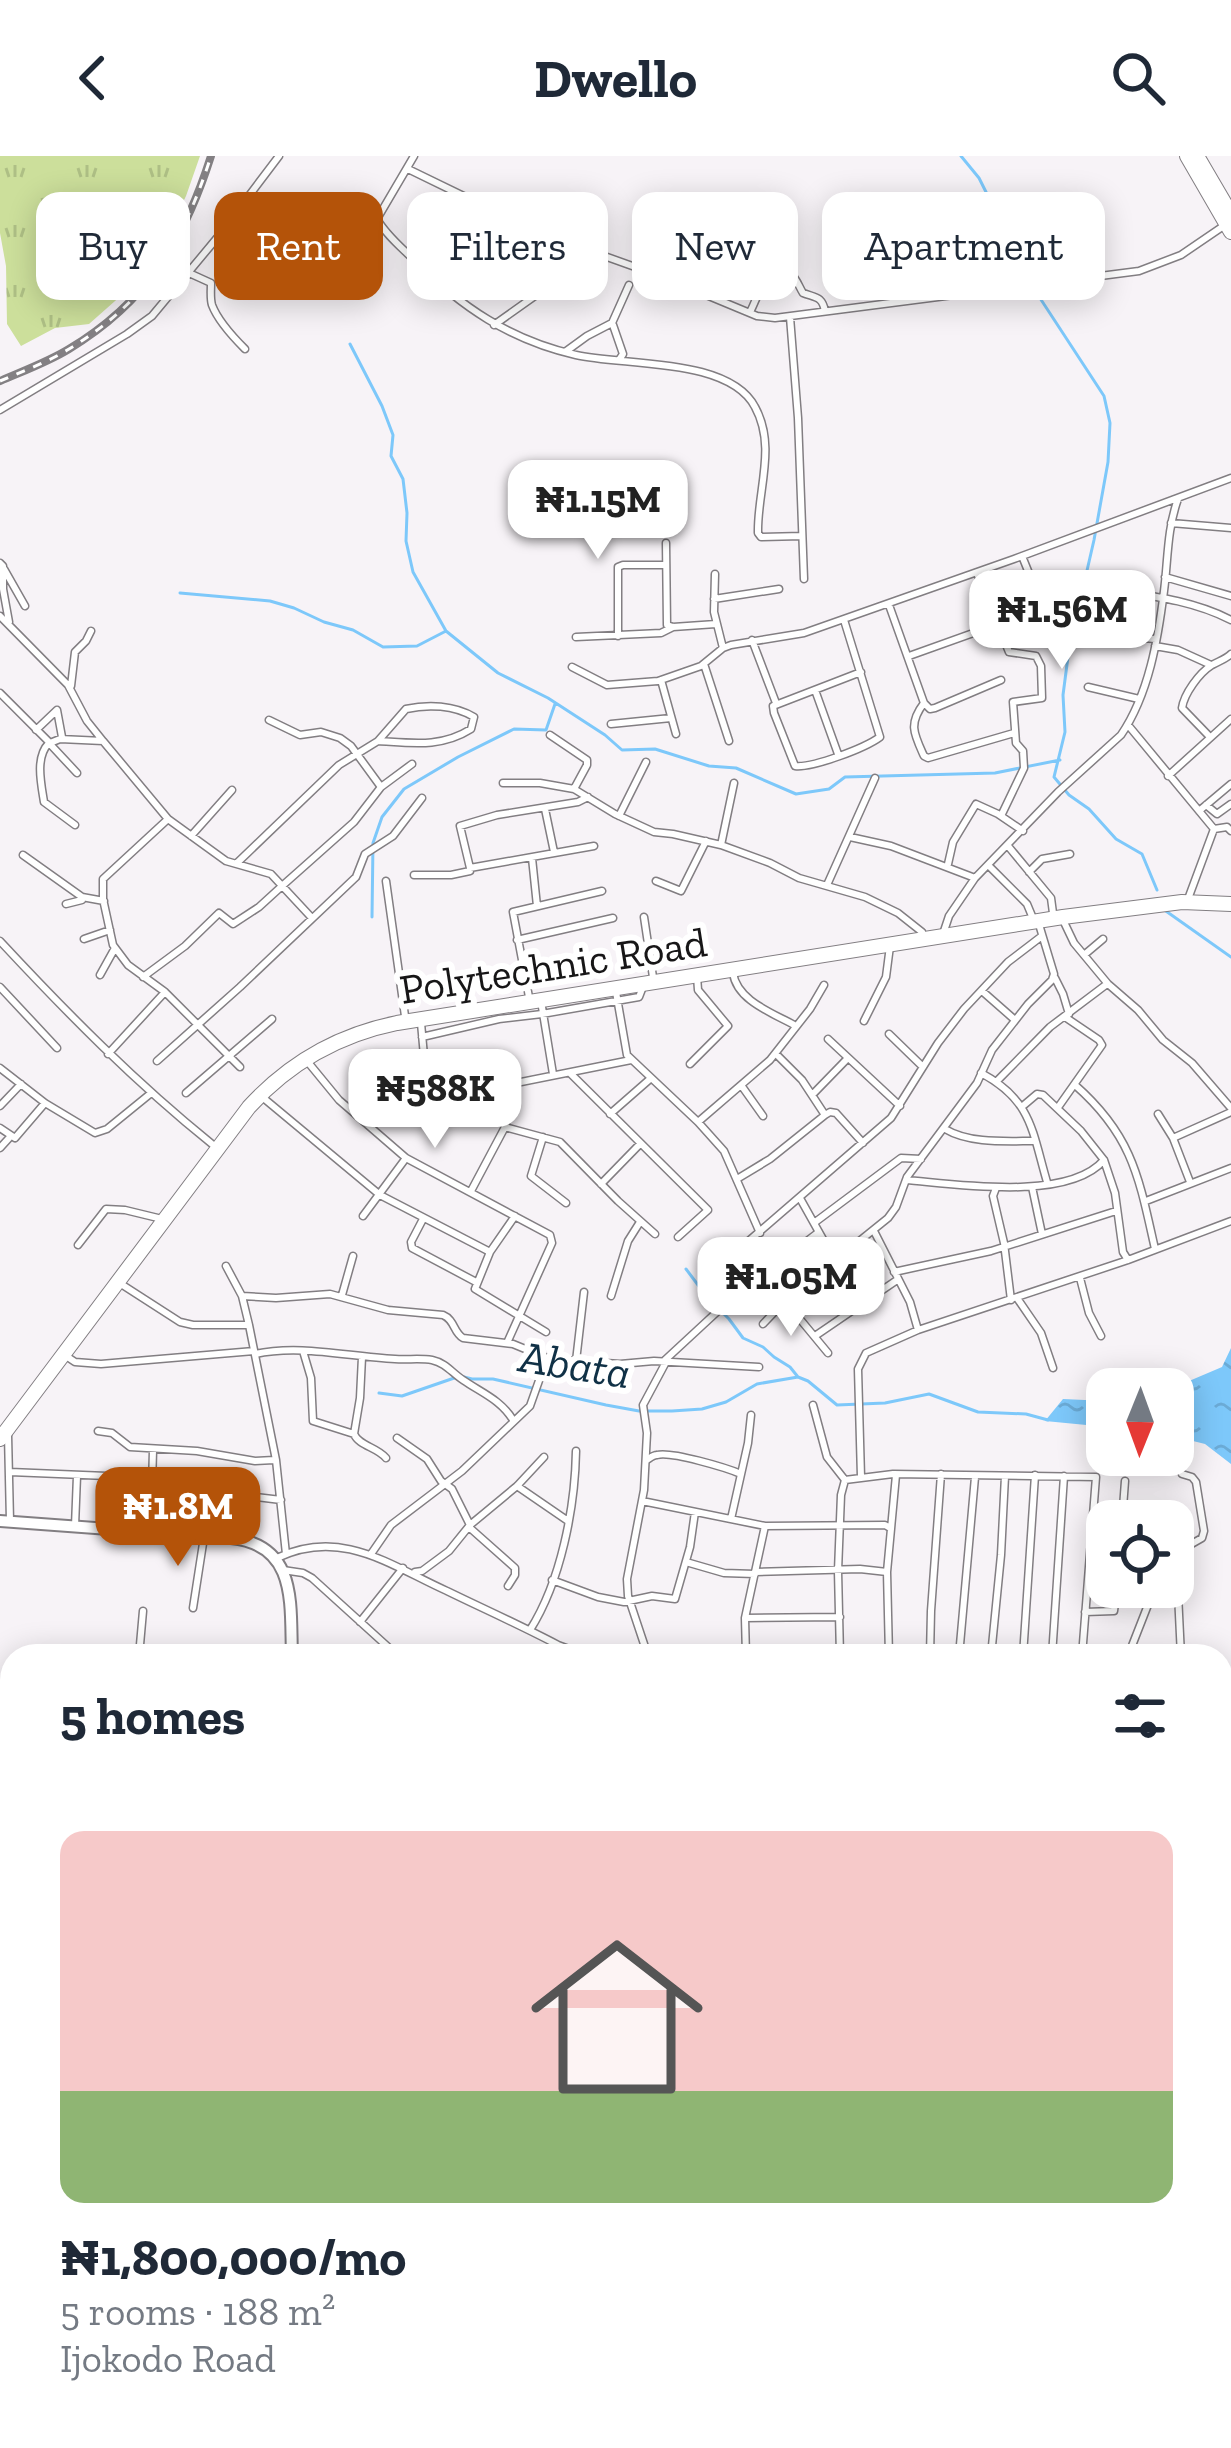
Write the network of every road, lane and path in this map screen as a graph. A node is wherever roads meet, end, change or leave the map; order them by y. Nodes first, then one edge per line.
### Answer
1 (279, 156) edge
2 (414, 156) edge
3 (1186, 156) edge
4 (1197, 156) edge
5 (408, 170) junction
6 (1226, 196) edge
7 (1229, 223) edge
8 (608, 257) edge
9 (190, 272) edge
10 (190, 274) edge
11 (629, 285) dead end
12 (165, 300) edge
13 (825, 311) junction
14 (750, 313) junction
15 (790, 316) junction
16 (612, 323) junction
17 (494, 325) junction
18 (245, 349) dead end
19 (565, 352) junction
20 (619, 360) junction
21 (0, 410) edge
22 (1231, 478) edge
23 (1178, 499) junction
24 (1171, 523) junction
25 (1231, 528) edge
26 (802, 536) junction
27 (666, 542) dead end
28 (1022, 556) junction
29 (1, 564) edge
30 (664, 565) junction
31 (977, 572) junction
32 (715, 574) dead end
33 (1166, 577) junction
34 (804, 579) dead end
35 (1094, 587) dead end
36 (778, 589) dead end
37 (1231, 596) edge
38 (1163, 597) junction
39 (1071, 598) dead end
40 (714, 599) junction
41 (889, 604) junction
42 (25, 606) dead end
43 (1043, 608) junction
44 (0, 616) edge
45 (844, 619) junction
46 (1231, 620) edge
47 (716, 624) junction
48 (997, 625) junction
49 (10, 626) junction
50 (673, 627) junction
51 (1083, 630) dead end
52 (91, 631) dead end
53 (618, 636) junction
54 (576, 637) dead end
55 (752, 640) junction
56 (1155, 642) junction
57 (723, 648) junction
58 (1231, 654) edge
59 (909, 656) junction
60 (704, 664) junction
61 (1211, 665) junction
62 (572, 667) dead end
63 (861, 672) junction
64 (661, 680) junction
65 (1000, 680) dead end
66 (1088, 687) dead end
67 (71, 690) junction
68 (815, 690) junction
69 (0, 693) edge
70 (1139, 699) junction
71 (776, 703) junction
72 (924, 703) junction
73 (671, 718) junction
74 (1231, 718) edge
75 (269, 720) dead end
76 (611, 724) dead end
77 (1128, 725) junction
78 (37, 730) junction
79 (1014, 733) junction
80 (676, 734) dead end
81 (550, 735) dead end
82 (1210, 737) junction
83 (62, 739) junction
84 (103, 741) junction
85 (378, 741) junction
86 (729, 741) dead end
87 (49, 743) junction
88 (357, 754) junction
89 (838, 755) junction
90 (646, 762) dead end
91 (412, 764) dead end
92 (77, 773) dead end
93 (1168, 776) junction
94 (875, 778) dead end
95 (503, 783) dead end
96 (734, 783) dead end
97 (1231, 784) edge
98 (381, 787) junction
99 (574, 789) junction
100 (232, 790) dead end
101 (588, 797) junction
102 (422, 798) dead end
103 (1231, 804) edge
104 (1202, 808) junction
105 (545, 809) junction
106 (619, 816) junction
107 (1001, 816) junction
108 (168, 819) junction
109 (75, 825) dead end
110 (1214, 830) junction
111 (1023, 831) junction
112 (1231, 831) edge
113 (191, 836) junction
114 (850, 837) junction
115 (706, 841) junction
116 (721, 845) junction
117 (594, 846) dead end
118 (1008, 846) junction
119 (555, 854) junction
120 (1070, 854) dead end
121 (23, 855) dead end
122 (532, 858) junction
123 (237, 863) junction
124 (988, 865) junction
125 (947, 866) junction
126 (470, 868) junction
127 (1030, 872) junction
128 (414, 874) dead end
129 (976, 878) junction
130 (386, 881) dead end
131 (656, 881) dead end
132 (827, 885) junction
133 (282, 886) junction
134 (602, 891) dead end
135 (86, 899) junction
136 (1188, 899) junction
137 (104, 901) junction
138 (1231, 901) edge
139 (66, 904) dead end
140 (537, 906) junction
141 (1058, 915) junction
142 (310, 917) junction
143 (644, 917) dead end
144 (613, 918) dead end
145 (1037, 924) junction
146 (110, 930) junction
147 (922, 932) junction
148 (943, 934) junction
149 (84, 939) dead end
150 (1103, 939) dead end
151 (517, 940) junction
152 (0, 941) edge
153 (890, 946) junction
154 (115, 948) junction
155 (1084, 955) junction
156 (734, 969) junction
157 (100, 975) dead end
158 (697, 976) junction
159 (143, 977) junction
160 (1054, 977) junction
161 (648, 980) junction
162 (1108, 984) junction
163 (824, 986) dead end
164 (0, 987) edge
165 (981, 990) junction
166 (165, 992) junction
167 (567, 994) junction
168 (617, 996) junction
169 (537, 1004) junction
170 (1067, 1016) junction
171 (413, 1018) junction
172 (272, 1019) dead end
173 (1015, 1020) junction
174 (864, 1021) dead end
175 (200, 1024) junction
176 (796, 1026) junction
177 (889, 1034) dead end
178 (422, 1036) junction
179 (828, 1040) dead end
180 (57, 1048) dead end
181 (108, 1054) junction
182 (776, 1054) junction
183 (229, 1055) junction
184 (848, 1058) junction
185 (305, 1059) junction
186 (631, 1060) junction
187 (157, 1061) dead end
188 (690, 1064) dead end
189 (240, 1067) dead end
190 (923, 1067) junction
191 (0, 1068) edge
192 (570, 1072) junction
193 (981, 1072) junction
194 (554, 1075) junction
195 (650, 1079) junction
196 (998, 1081) junction
197 (21, 1084) junction
198 (515, 1084) junction
199 (740, 1084) junction
200 (1075, 1085) junction
201 (428, 1086) junction
202 (394, 1088) dead end
203 (186, 1093) dead end
204 (150, 1094) junction
205 (813, 1094) junction
206 (260, 1095) junction
207 (46, 1103) junction
208 (0, 1106) edge
209 (900, 1106) junction
210 (1024, 1106) junction
211 (350, 1108) junction
212 (1058, 1108) junction
213 (1231, 1110) edge
214 (429, 1111) dead end
215 (610, 1114) junction
216 (825, 1114) junction
217 (1158, 1114) dead end
218 (764, 1116) dead end
219 (698, 1122) junction
220 (505, 1127) junction
221 (0, 1128) edge
222 (945, 1129) junction
223 (10, 1137) junction
224 (543, 1137) junction
225 (1173, 1138) junction
226 (1035, 1141) junction
227 (216, 1142) junction
228 (641, 1143) junction
229 (863, 1143) junction
230 (0, 1148) edge
231 (406, 1158) junction
232 (921, 1159) junction
233 (1104, 1160) junction
234 (1231, 1168) edge
235 (737, 1179) junction
236 (906, 1180) junction
237 (1190, 1182) junction
238 (1047, 1183) junction
239 (601, 1184) junction
240 (1032, 1187) junction
241 (996, 1188) junction
242 (471, 1191) junction
243 (380, 1195) junction
244 (801, 1199) junction
245 (1146, 1201) junction
246 (566, 1203) dead end
247 (1116, 1211) junction
248 (363, 1216) dead end
249 (515, 1216) junction
250 (158, 1218) junction
251 (424, 1219) junction
252 (640, 1221) junction
253 (1231, 1221) edge
254 (814, 1223) junction
255 (819, 1232) junction
256 (874, 1232) junction
257 (760, 1233) junction
258 (655, 1234) dead end
259 (1042, 1234) junction
260 (678, 1237) dead end
261 (78, 1245) dead end
262 (1005, 1246) junction
263 (1155, 1250) junction
264 (490, 1252) junction
265 (352, 1256) dead end
266 (834, 1259) junction
267 (1128, 1260) junction
268 (226, 1266) dead end
269 (896, 1276) junction
270 (1080, 1276) junction
271 (118, 1281) junction
272 (476, 1282) junction
273 (703, 1286) dead end
274 (584, 1292) dead end
275 (342, 1295) junction
276 (242, 1296) junction
277 (611, 1296) dead end
278 (1014, 1299) junction
279 (785, 1301) junction
280 (517, 1316) junction
281 (763, 1324) dead end
282 (249, 1325) junction
283 (918, 1330) junction
284 (545, 1332) dead end
285 (815, 1336) junction
286 (1101, 1336) dead end
287 (507, 1343) junction
288 (303, 1351) junction
289 (255, 1352) junction
290 (828, 1353) dead end
291 (63, 1354) junction
292 (362, 1357) junction
293 (547, 1358) junction
294 (576, 1361) junction
295 (664, 1362) junction
296 (759, 1367) dead end
297 (1053, 1368) dead end
298 (813, 1406) dead end
299 (751, 1415) dead end
300 (513, 1420) junction
301 (3, 1431) edge
302 (98, 1431) dead end
303 (354, 1434) junction
304 (397, 1438) dead end
305 (153, 1450) junction
306 (576, 1451) dead end
307 (544, 1457) dead end
308 (386, 1458) dead end
309 (275, 1460) junction
310 (646, 1461) junction
311 (10, 1472) junction
312 (741, 1474) junction
313 (940, 1474) junction
314 (896, 1475) junction
315 (1035, 1475) junction
316 (77, 1476) junction
317 (1004, 1476) junction
318 (1064, 1476) junction
319 (1189, 1476) edge
320 (861, 1477) junction
321 (975, 1477) junction
322 (845, 1480) junction
323 (1125, 1480) dead end
324 (444, 1484) junction
325 (152, 1486) junction
326 (517, 1486) junction
327 (1124, 1500) edge
328 (281, 1501) junction
329 (642, 1501) junction
330 (695, 1511) junction
331 (731, 1519) junction
332 (5, 1521) edge
333 (568, 1521) junction
334 (840, 1524) junction
335 (75, 1526) junction
336 (469, 1526) junction
337 (765, 1526) junction
338 (890, 1528) junction
339 (204, 1537) junction
340 (371, 1554) junction
341 (282, 1561) junction
342 (686, 1562) junction
343 (404, 1568) junction
344 (838, 1571) junction
345 (887, 1572) junction
346 (755, 1573) junction
347 (552, 1580) junction
348 (508, 1586) dead end
349 (630, 1600) junction
350 (194, 1608) dead end
351 (1114, 1608) edge
352 (1147, 1608) edge
353 (143, 1611) dead end
354 (1085, 1612) junction
355 (840, 1617) junction
356 (745, 1618) junction
357 (360, 1622) junction
358 (530, 1630) junction
359 (140, 1644) edge
360 (291, 1644) edge
361 (385, 1644) edge
362 (556, 1644) edge
363 (644, 1644) edge
364 (746, 1644) edge
365 (840, 1644) edge
366 (890, 1644) edge
367 (929, 1644) edge
368 (960, 1644) edge
369 (992, 1644) edge
370 (1024, 1644) edge
371 (1053, 1644) edge
372 (1083, 1644) edge
373 (1133, 1644) edge
374 (1180, 1644) edge

1 - 9 street
2 - 5 street
3 - 7 main road
4 - 6 main road
5 - 17 street
5 - 17 street
6 - 7 main road
7 - 13 street
8 - 14 street
10 - 18 street
11 - 16 street
12 - 21 street
13 - 14 street
13 - 15 street
14 - 15 street
15 - 26 street
16 - 19 street
16 - 20 street
17 - 19 street
19 - 20 street
20 - 26 street
22 - 23 street
23 - 24 street
23 - 28 street
24 - 25 street
24 - 33 street
26 - 34 street
27 - 30 street
28 - 31 street
28 - 43 street
29 - 42 street
29 - 49 street
30 - 50 street
30 - 53 street
31 - 41 street
31 - 48 street
32 - 40 street
33 - 37 street
33 - 38 street
35 - 38 street
36 - 40 street
38 - 46 street
38 - 56 street
39 - 43 street
40 - 47 street
41 - 45 street
41 - 59 street
43 - 48 street
44 - 49 street
45 - 55 street
45 - 63 street
47 - 50 street
47 - 57 street
48 - 59 street
48 - 79 street
49 - 67 street
50 - 53 street
51 - 56 street
52 - 67 street
53 - 54 street
55 - 57 street
55 - 71 street
56 - 61 street
56 - 70 street
57 - 60 street
58 - 61 street
59 - 72 street
60 - 64 street
60 - 86 street
61 - 82 street
62 - 64 street
63 - 68 street
63 - 89 street
64 - 73 street
65 - 72 street
66 - 70 street
67 - 84 street
68 - 71 street
68 - 89 street
69 - 78 street
70 - 77 street
71 - 89 street
72 - 79 street
73 - 76 street
73 - 80 street
74 - 82 street
75 - 88 street
77 - 93 street
77 - 111 street
78 - 83 street
78 - 87 street
79 - 107 street
81 - 99 street
82 - 93 street
83 - 84 street
83 - 87 street
84 - 108 street
85 - 85 street
85 - 88 street
87 - 92 street
87 - 109 street
88 - 98 street
88 - 123 street
90 - 106 street
91 - 98 street
93 - 104 street
94 - 114 street
95 - 99 street
96 - 116 street
97 - 104 street
98 - 133 street
99 - 101 street
100 - 113 street
101 - 105 street
101 - 106 street
102 - 142 street
103 - 104 street
104 - 110 street
105 - 119 street
105 - 126 street
106 - 115 street
107 - 111 street
107 - 125 street
108 - 113 street
108 - 137 street
110 - 112 street
110 - 136 street
111 - 118 street
113 - 123 street
114 - 125 street
114 - 132 street
115 - 116 street
115 - 131 street
116 - 132 street
117 - 119 street
118 - 124 street
118 - 127 street
119 - 122 street
120 - 127 street
121 - 135 street
122 - 126 street
122 - 140 street
123 - 133 street
124 - 129 street
124 - 145 street
125 - 129 street
126 - 128 street
127 - 141 street
129 - 148 street
130 - 171 street
132 - 147 street
133 - 142 street
133 - 159 street
134 - 140 street
135 - 137 street
135 - 139 street
136 - 138 main road, Polytechnic Road
136 - 141 main road, Polytechnic Road
137 - 146 street
140 - 151 street
141 - 145 main road, Polytechnic Road
141 - 155 street
142 - 175 street
143 - 161 street
144 - 151 street
145 - 148 main road, Polytechnic Road
145 - 160 street
145 - 165 street
146 - 149 street
146 - 154 street
147 - 148 main road, Polytechnic Road
147 - 161 main road, Polytechnic Road
148 - 153 main road, Polytechnic Road
150 - 155 street
151 - 169 street
152 - 181 street
153 - 156 main road, Polytechnic Road
153 - 174 street
154 - 157 street
154 - 159 street
155 - 162 street
156 - 158 main road, Polytechnic Road
156 - 176 street
158 - 161 main road, Polytechnic Road
158 - 188 street
159 - 166 street
160 - 170 street
160 - 173 street
161 - 167 main road, Polytechnic Road
161 - 168 main road, Polytechnic Road
162 - 170 street
162 - 213 street
163 - 176 street
164 - 180 street
165 - 173 street
165 - 190 street
166 - 175 street
166 - 181 street
167 - 168 main road, Polytechnic Road
167 - 169 main road, Polytechnic Road
168 - 169 street
168 - 186 street
169 - 171 main road, Polytechnic Road
169 - 178 street
169 - 194 street
170 - 196 street
170 - 200 street
171 - 178 street
171 - 185 main road, Polytechnic Road
171 - 227 main road, Polytechnic Road
172 - 183 street
173 - 193 street
175 - 183 street
175 - 187 street
176 - 182 street
177 - 190 street
178 - 201 street
179 - 184 street
181 - 204 street
182 - 199 street
182 - 205 street
183 - 189 street
183 - 203 street
184 - 205 street
184 - 209 street
185 - 206 main road, Polytechnic Road
185 - 211 street
186 - 192 street
186 - 195 street
190 - 209 street
191 - 197 street
192 - 194 street
192 - 215 street
193 - 196 street
193 - 222 street
194 - 198 street
195 - 215 street
195 - 219 street
196 - 210 street
197 - 207 street
197 - 208 street
198 - 201 street
198 - 220 street
199 - 218 street
199 - 219 street
200 - 212 street
200 - 245 street
201 - 214 street
202 - 211 street
204 - 207 street
204 - 227 street
205 - 216 street
206 - 227 main road, Polytechnic Road
206 - 243 street
207 - 223 street
209 - 229 street
210 - 212 street
210 - 226 street
211 - 231 street
212 - 233 street
213 - 225 street
215 - 228 street
216 - 229 street
216 - 235 street
217 - 225 street
219 - 235 street
220 - 224 street
220 - 242 street
221 - 223 street
222 - 226 street
222 - 232 street
223 - 230 street
224 - 239 street
224 - 246 street
225 - 237 street
226 - 238 street
227 - 250 main road, Polytechnic Road
227 - 271 main road, Polytechnic Road
228 - 239 street
228 - 260 street
229 - 244 street
231 - 242 street
231 - 243 street
232 - 236 street
232 - 254 street
233 - 238 street
233 - 247 street
234 - 237 street
235 - 257 street
236 - 241 street
236 - 256 street
237 - 245 street
238 - 240 street
239 - 252 street
240 - 241 street
240 - 259 street
241 - 262 street
242 - 249 street
243 - 248 street
243 - 251 street
244 - 254 street
244 - 257 street
245 - 263 street
247 - 259 street
247 - 267 street
249 - 264 street
249 - 280 street
250 - 261 street
250 - 301 main road, Polytechnic Road
251 - 264 street
251 - 272 street
252 - 258 street
252 - 277 street
253 - 263 street
254 - 255 street
255 - 266 street
255 - 295 street
256 - 266 street
256 - 269 street
257 - 273 street
259 - 262 street
262 - 269 street
262 - 278 street
263 - 267 street
264 - 272 street
265 - 275 street
266 - 279 street
267 - 270 street
268 - 276 street
269 - 283 street
269 - 285 street
270 - 278 street
270 - 286 street
271 - 282 street
271 - 291 main road, Polytechnic Road
272 - 280 street
274 - 294 street
275 - 276 street
275 - 287 street
276 - 282 street
278 - 283 street
278 - 297 street
279 - 281 street
279 - 285 street
280 - 284 street
280 - 287 street
282 - 289 street
283 - 320 street
285 - 290 street
287 - 293 street
288 - 289 street
288 - 292 street
288 - 303 street
289 - 291 street
289 - 309 street
291 - 301 main road, Polytechnic Road
292 - 300 street
292 - 303 street
293 - 294 street
293 - 300 street
294 - 295 street
295 - 296 street
295 - 310 street
298 - 322 street
299 - 312 street
300 - 324 street
301 - 311 street
302 - 305 street
303 - 308 street
304 - 324 street
305 - 309 street
305 - 325 street
306 - 333 street
307 - 326 street
309 - 328 street
310 - 312 street
310 - 329 street
311 - 316 street
311 - 332 street
312 - 331 street
313 - 314 street
313 - 321 street
313 - 367 street
314 - 320 street
314 - 338 street
315 - 317 street
315 - 318 street
315 - 370 street
316 - 325 street
316 - 335 street
317 - 321 street
317 - 369 street
318 - 354 street
318 - 371 street
319 - 374 street
320 - 322 street
321 - 368 street
322 - 334 street
323 - 327 street
324 - 336 street
324 - 340 street
325 - 328 street
326 - 333 street
326 - 336 street
328 - 341 street
329 - 330 street
329 - 349 street
330 - 331 street
330 - 342 street
331 - 337 street
332 - 335 main road
333 - 347 street
334 - 337 street
334 - 338 street
334 - 344 street
335 - 339 main road
336 - 343 street
336 - 348 street
337 - 346 street
338 - 345 street
339 - 341 main road
339 - 350 street
340 - 341 street
340 - 343 street
341 - 357 street
341 - 360 main road
342 - 346 street
342 - 349 street
343 - 357 street
343 - 358 street
344 - 345 street
344 - 346 street
344 - 355 street
345 - 366 street
346 - 356 street
347 - 349 street
347 - 358 street
349 - 363 street
351 - 354 street
352 - 373 street
353 - 359 street
354 - 372 street
355 - 356 street
355 - 365 street
356 - 364 street
357 - 361 street
358 - 362 street

